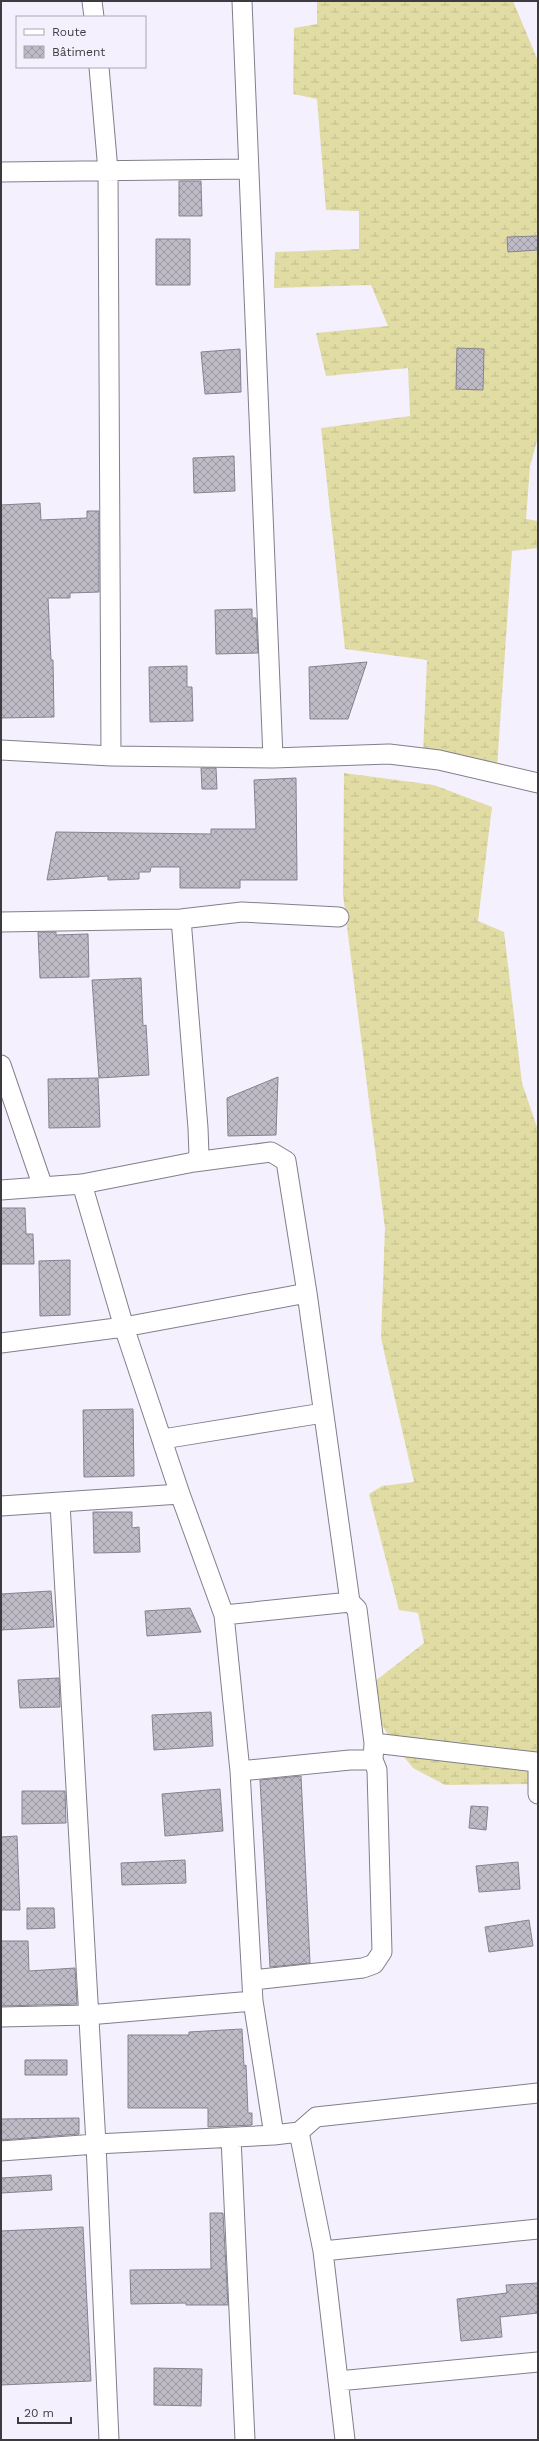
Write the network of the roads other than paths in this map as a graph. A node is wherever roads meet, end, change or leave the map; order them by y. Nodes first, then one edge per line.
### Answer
1 (92, 1) edge
2 (242, 1) edge
3 (94, 16) edge
4 (98, 68) edge
5 (248, 169) junction
6 (108, 171) junction
7 (1, 172) edge
8 (1, 750) edge
9 (111, 756) junction
10 (273, 758) junction
11 (538, 783) edge
12 (339, 917) dead end
13 (181, 919) junction
14 (1, 922) edge
15 (1, 1065) edge
16 (194, 1162) junction
17 (82, 1184) junction
18 (43, 1187) junction
19 (1, 1190) edge
20 (307, 1293) junction
21 (124, 1326) junction
22 (1, 1343) edge
23 (323, 1413) junction
24 (163, 1439) junction
25 (180, 1494) junction
26 (60, 1503) junction
27 (1, 1506) edge
28 (350, 1602) junction
29 (224, 1615) junction
30 (374, 1752) junction
31 (537, 1762) edge
32 (240, 1771) junction
33 (538, 1794) edge
34 (253, 1980) junction
35 (253, 2001) junction
36 (88, 2015) junction
37 (1, 2017) edge
38 (538, 2093) edge
39 (299, 2132) junction
40 (274, 2135) junction
41 (231, 2138) junction
42 (96, 2144) junction
43 (1, 2152) edge
44 (538, 2229) edge
45 (323, 2251) junction
46 (538, 2362) edge
47 (338, 2381) junction
48 (109, 2440) edge
49 (245, 2440) edge
50 (345, 2440) edge

1 - 3 street
2 - 5 street
4 - 6 street
5 - 6 street
5 - 10 street
6 - 7 street
6 - 9 street
8 - 9 street
9 - 10 street
10 - 11 street
12 - 13 street
13 - 14 street
13 - 16 street
15 - 18 street
16 - 17 street
16 - 20 street
17 - 18 street
17 - 21 street
18 - 19 street
20 - 21 street
20 - 23 street
21 - 22 street
21 - 24 street
23 - 24 street
23 - 28 street
24 - 25 street
25 - 26 street
25 - 29 street
26 - 27 street
26 - 36 street
28 - 29 street
28 - 30 street
29 - 32 street
30 - 31 street
30 - 32 street
30 - 34 street
31 - 33 street
32 - 34 street
34 - 35 street
35 - 36 street
35 - 40 street
36 - 37 street
36 - 42 street
38 - 39 street
39 - 40 street
39 - 45 street
40 - 41 street
41 - 42 street
41 - 49 street
42 - 43 street
42 - 48 street
44 - 45 street
45 - 47 street
46 - 47 street
47 - 50 street

